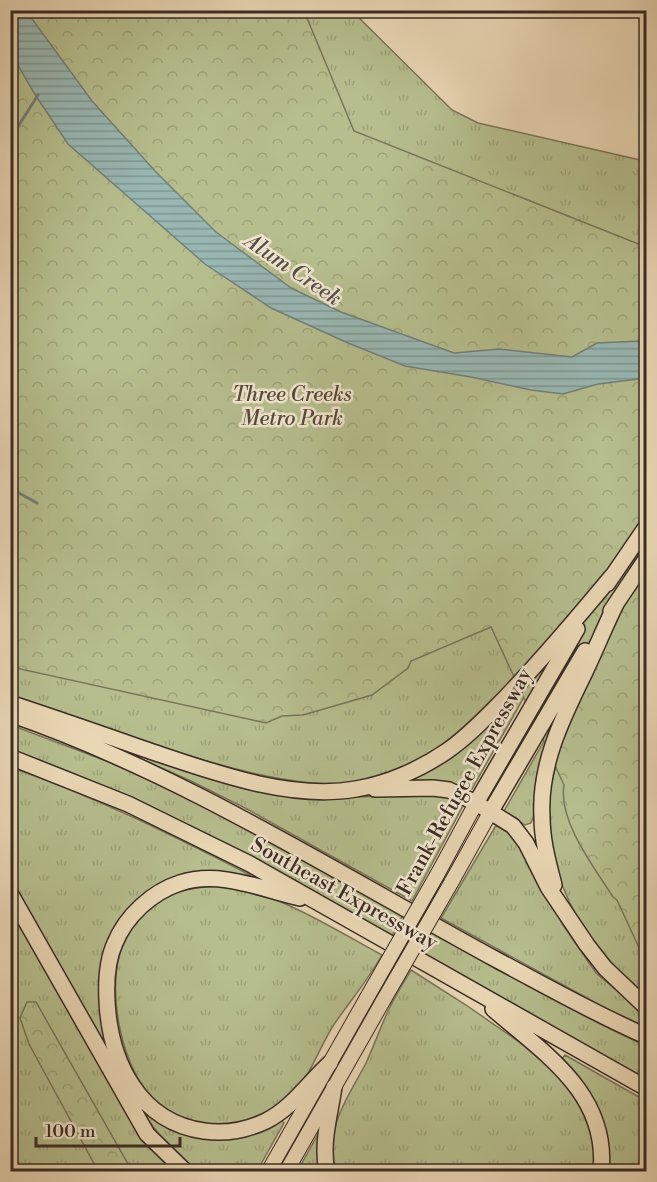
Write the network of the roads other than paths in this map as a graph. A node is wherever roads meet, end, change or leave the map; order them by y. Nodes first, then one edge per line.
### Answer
1 (646, 527) edge
2 (646, 559) edge
3 (612, 576) junction
4 (616, 604) junction
5 (10, 703) edge
6 (10, 714) edge
7 (10, 757) edge
8 (357, 789) junction
9 (477, 803) junction
10 (491, 812) junction
11 (10, 893) edge
12 (320, 903) junction
13 (562, 907) junction
14 (468, 988) junction
15 (646, 1007) edge
16 (646, 1036) edge
17 (330, 1063) junction
18 (334, 1087) junction
19 (646, 1088) edge
20 (186, 1172) edge
21 (268, 1172) edge
22 (286, 1172) edge
23 (327, 1172) edge
24 (601, 1172) edge

1 - 3 highway, Frank-Refugee Expressway
2 - 4 highway, Frank-Refugee Expressway
3 - 8 highway
3 - 9 highway, Frank-Refugee Expressway
4 - 10 highway, Frank-Refugee Expressway
4 - 13 highway
5 - 8 highway
6 - 16 highway, Southeast Expressway
7 - 12 highway, Southeast Expressway
8 - 9 highway
9 - 10 highway
9 - 17 main road, Frank-Refugee Expressway, bridge
10 - 13 highway
10 - 18 main road, Frank-Refugee Expressway, bridge
11 - 20 highway
12 - 14 highway, Southeast Expressway
12 - 17 highway
13 - 15 highway
14 - 19 highway, Southeast Expressway
14 - 24 highway
17 - 21 main road, Frank-Refugee Expressway
18 - 22 main road, Frank-Refugee Expressway
18 - 23 highway

